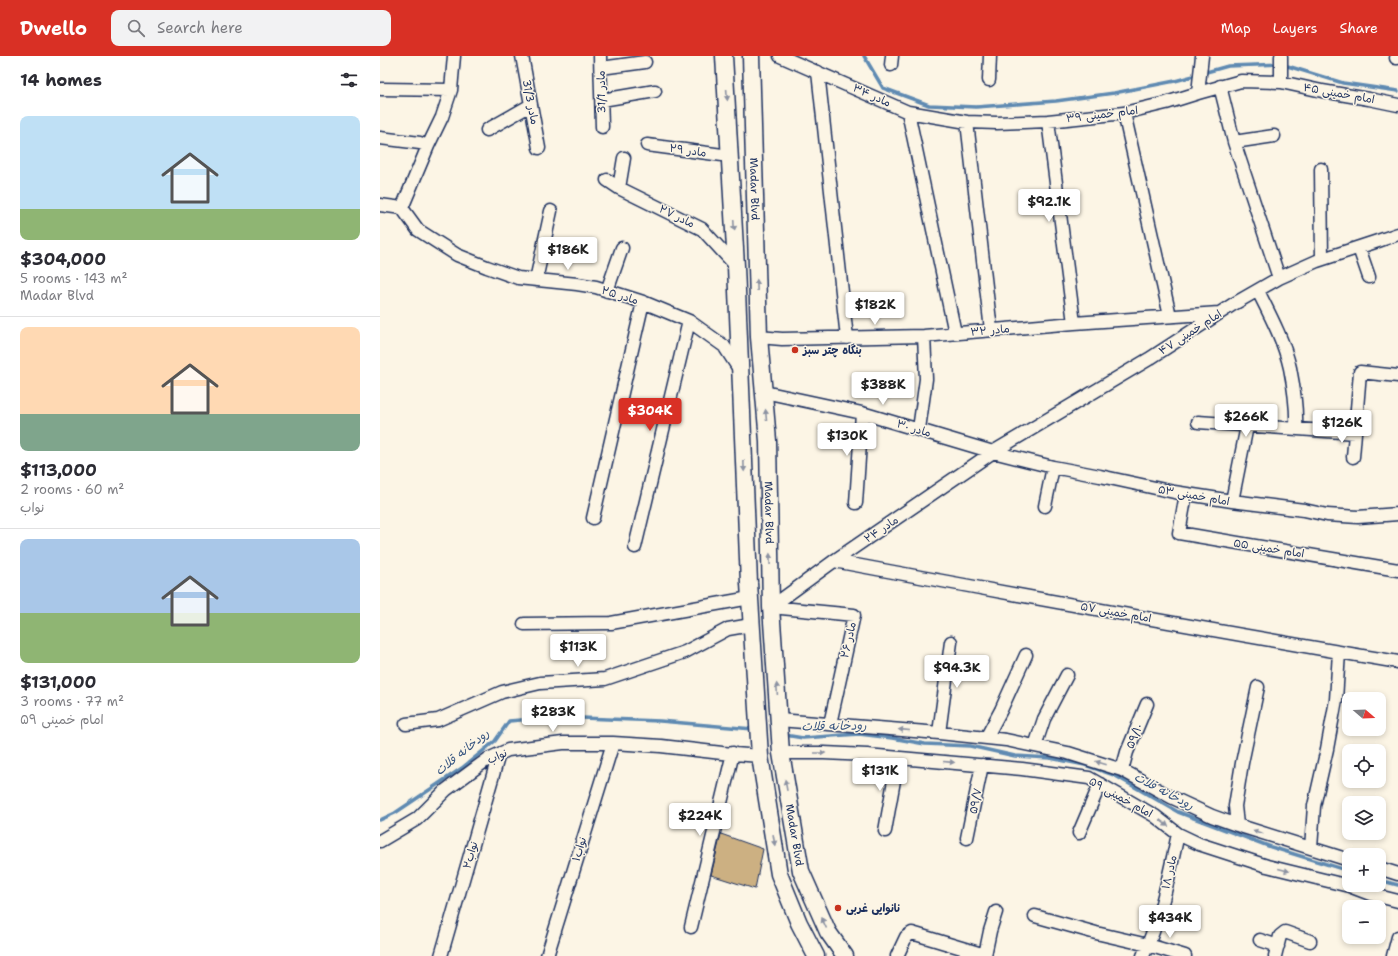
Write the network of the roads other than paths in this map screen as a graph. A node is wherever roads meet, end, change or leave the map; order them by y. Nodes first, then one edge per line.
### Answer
1 (454, 56) edge
2 (522, 56) edge
3 (724, 56) edge
4 (751, 56) edge
5 (780, 56) edge
6 (990, 56) edge
7 (1202, 56) edge
8 (1281, 56) edge
9 (601, 62) edge
10 (645, 62) dead end
11 (818, 72) junction
12 (989, 80) dead end
13 (1281, 82) junction
14 (1220, 86) junction
15 (381, 89) edge
16 (451, 90) junction
17 (655, 91) dead end
18 (1198, 93) junction
19 (602, 100) junction
20 (531, 105) junction
21 (1398, 105) edge
22 (908, 112) junction
23 (1124, 114) junction
24 (1048, 121) junction
25 (967, 122) junction
26 (602, 127) dead end
27 (487, 130) dead end
28 (1274, 136) dead end
29 (380, 138) edge
30 (1234, 142) junction
31 (647, 144) dead end
32 (428, 146) junction
33 (539, 148) dead end
34 (730, 156) junction
35 (624, 158) dead end
36 (1321, 169) dead end
37 (607, 180) dead end
38 (620, 188) junction
39 (380, 205) edge
40 (402, 208) junction
41 (551, 211) dead end
42 (1398, 234) edge
43 (622, 248) dead end
44 (1359, 248) junction
45 (1322, 259) junction
46 (736, 266) junction
47 (1369, 277) dead end
48 (1279, 278) junction
49 (536, 280) junction
50 (607, 291) junction
51 (1258, 291) junction
52 (643, 302) junction
53 (1220, 313) junction
54 (1170, 316) junction
55 (689, 322) junction
56 (1074, 323) junction
57 (991, 330) junction
58 (955, 333) junction
59 (924, 336) junction
60 (759, 337) junction
61 (847, 338) junction
62 (739, 369) junction
63 (1398, 376) edge
64 (764, 392) junction
65 (862, 413) junction
66 (1198, 422) dead end
67 (1248, 426) junction
68 (919, 429) junction
69 (1296, 429) junction
70 (1355, 433) junction
71 (768, 441) junction
72 (743, 442) junction
73 (993, 452) junction
74 (1353, 457) dead end
75 (1053, 467) junction
76 (1186, 494) junction
77 (1232, 502) junction
78 (856, 503) dead end
79 (1045, 506) dead end
80 (1398, 514) edge
81 (593, 518) dead end
82 (636, 547) dead end
83 (834, 562) junction
84 (1398, 570) edge
85 (750, 598) junction
86 (771, 607) junction
87 (524, 624) dead end
88 (751, 625) junction
89 (951, 642) dead end
90 (1339, 652) junction
91 (1026, 655) dead end
92 (1398, 662) edge
93 (1067, 675) dead end
94 (1258, 687) dead end
95 (1148, 704) dead end
96 (406, 724) dead end
97 (779, 724) junction
98 (830, 724) junction
99 (939, 733) junction
100 (986, 738) junction
101 (613, 743) junction
102 (1035, 746) junction
103 (781, 749) junction
104 (760, 751) junction
105 (732, 753) junction
106 (499, 754) junction
107 (898, 758) junction
108 (982, 765) junction
109 (1122, 770) junction
110 (1100, 784) junction
111 (1237, 825) junction
112 (885, 831) dead end
113 (1079, 833) dead end
114 (1178, 834) junction
115 (968, 838) dead end
116 (380, 841) edge
117 (1311, 848) junction
118 (1342, 858) edge
119 (1386, 870) edge
120 (1398, 874) edge
121 (1398, 901) edge
122 (996, 912) dead end
123 (1035, 916) dead end
124 (691, 927) dead end
125 (1398, 936) edge
126 (1260, 940) dead end
127 (1310, 942) dead end
128 (1148, 945) junction
129 (1277, 951) edge
130 (441, 956) edge
131 (546, 956) edge
132 (816, 956) edge
133 (845, 956) edge
134 (897, 956) edge
135 (987, 956) edge
136 (1143, 956) edge
137 (1185, 956) edge
138 (1393, 956) edge

1 - 16 street
2 - 20 street, مادر 31/3
3 -> 34 main road, Madar Blvd
60 -> 4 main road, Madar Blvd
5 - 11 street, مادر ۳۴
6 - 12 street
7 - 18 street
8 - 13 street
9 - 10 street
9 - 19 street, مادر 31/1
11 - 22 street, مادر ۳۴
11 - 61 street
13 - 14 street, امام خمینی ۴۵
13 - 21 street, امام خمینی ۴۵
14 - 18 street, امام خمینی ۳۹
14 - 30 street
15 - 16 street
16 - 32 street
17 - 19 street
18 - 23 street, امام خمینی ۳۹
19 - 26 street, مادر 31/1
20 - 27 street
20 - 33 street, مادر 31/3
22 - 25 street, مادر ۳۴
22 - 58 street
23 - 24 street, امام خمینی ۳۹
23 - 54 street
24 - 25 street, امام خمینی ۳۹
24 - 56 street
25 - 57 street
28 - 30 street
29 - 32 street
30 - 48 street
31 - 34 street, مادر ۲۹
32 - 40 street
34 -> 46 main road, Madar Blvd
35 - 38 street
36 - 45 street
37 - 38 street, مادر ۲۷
38 - 46 street, مادر ۲۷
39 - 40 street
40 - 49 street, مادر ۲۵
41 - 49 street
42 - 44 street, امام خمینی ۴۷
43 - 50 street
44 - 45 street, امام خمینی ۴۷
44 - 47 street
45 - 48 street, امام خمینی ۴۷
46 - 62 main road, Madar Blvd
48 - 51 street, امام خمینی ۴۷
49 - 50 street, مادر ۲۵
50 - 52 street, مادر ۲۵
51 - 53 street, امام خمینی ۴۷
51 - 69 street
52 - 55 street, مادر ۲۵
52 - 81 street
53 - 54 street, مادر ۳۲
53 - 73 street, امام خمینی ۴۷
54 - 56 street, مادر ۳۲
55 - 62 street, مادر ۲۵
55 - 82 street
56 - 57 street, مادر ۳۲
57 - 58 street, مادر ۳۲
58 - 59 street, مادر ۳۲
59 - 61 street, مادر ۳۲
59 - 68 street
60 - 61 street, مادر ۳۲
60 - 64 main road, Madar Blvd
62 - 72 main road, Madar Blvd
63 - 70 street
64 - 65 street, مادر ۳۰
71 -> 64 main road, Madar Blvd
65 - 68 street, مادر ۳۰
65 - 78 street
66 - 67 street
67 - 69 street
67 - 77 street
68 - 73 street, مادر ۳۰
69 - 70 street
70 - 74 street
71 - 72 main road
86 -> 71 main road, Madar Blvd
72 -> 85 main road, Madar Blvd
73 - 75 street, امام خمینی ۵۳
73 - 83 street, مادر ۲۴
75 - 76 street, امام خمینی ۵۳
75 - 79 street
76 - 77 street, امام خمینی ۵۳
76 - 84 street, امام خمینی ۵۵
77 - 80 street, امام خمینی ۵۳
83 - 86 street, مادر ۲۴
83 - 90 street, امام خمینی ۵۷
85 - 87 street
85 - 88 main road, Madar Blvd
97 -> 86 main road, Madar Blvd
86 - 98 street, مادر ۲۶
88 - 96 street
88 - 104 main road, Madar Blvd
89 - 99 street
90 - 92 street, امام خمینی ۵۷
90 - 117 street
91 - 100 street
93 - 102 street
94 - 111 street
95 - 109 street, ۵۹/۱۰
97 - 98 street, امام خمینی ۵۹
97 - 103 main road, Madar Blvd
99 -> 98 street, امام خمینی ۵۹
99 - 100 street, امام خمینی ۵۹
100 - 102 street, امام خمینی ۵۹
101 - 105 street, نواب
101 - 106 street, نواب
101 - 131 street, نواب۱
109 -> 102 street, امام خمینی ۵۹
103 -> 107 street, امام خمینی ۵۹
133 -> 103 main road, Madar Blvd
104 - 105 street, نواب
104 -> 132 main road, Madar Blvd
105 - 124 street
106 - 116 street, نواب
106 - 130 street, نواب۲
107 -> 108 street, امام خمینی ۵۹
107 - 112 street
108 - 110 street, امام خمینی ۵۹
108 - 115 street, ۵۹/۷
109 - 111 street, امام خمینی ۵۹
110 - 113 street
110 -> 114 street, امام خمینی ۵۹
117 -> 111 street, امام خمینی ۵۹
114 -> 121 street, امام خمینی ۵۹
114 - 128 street, مادر ۱۸
117 - 118 street, امام خمینی ۵۹
119 - 120 street
122 - 135 street
123 - 128 street
125 - 138 street
126 - 129 street
127 - 129 street
128 - 136 street, مادر ۱۸
128 - 137 street
134 - 135 street

